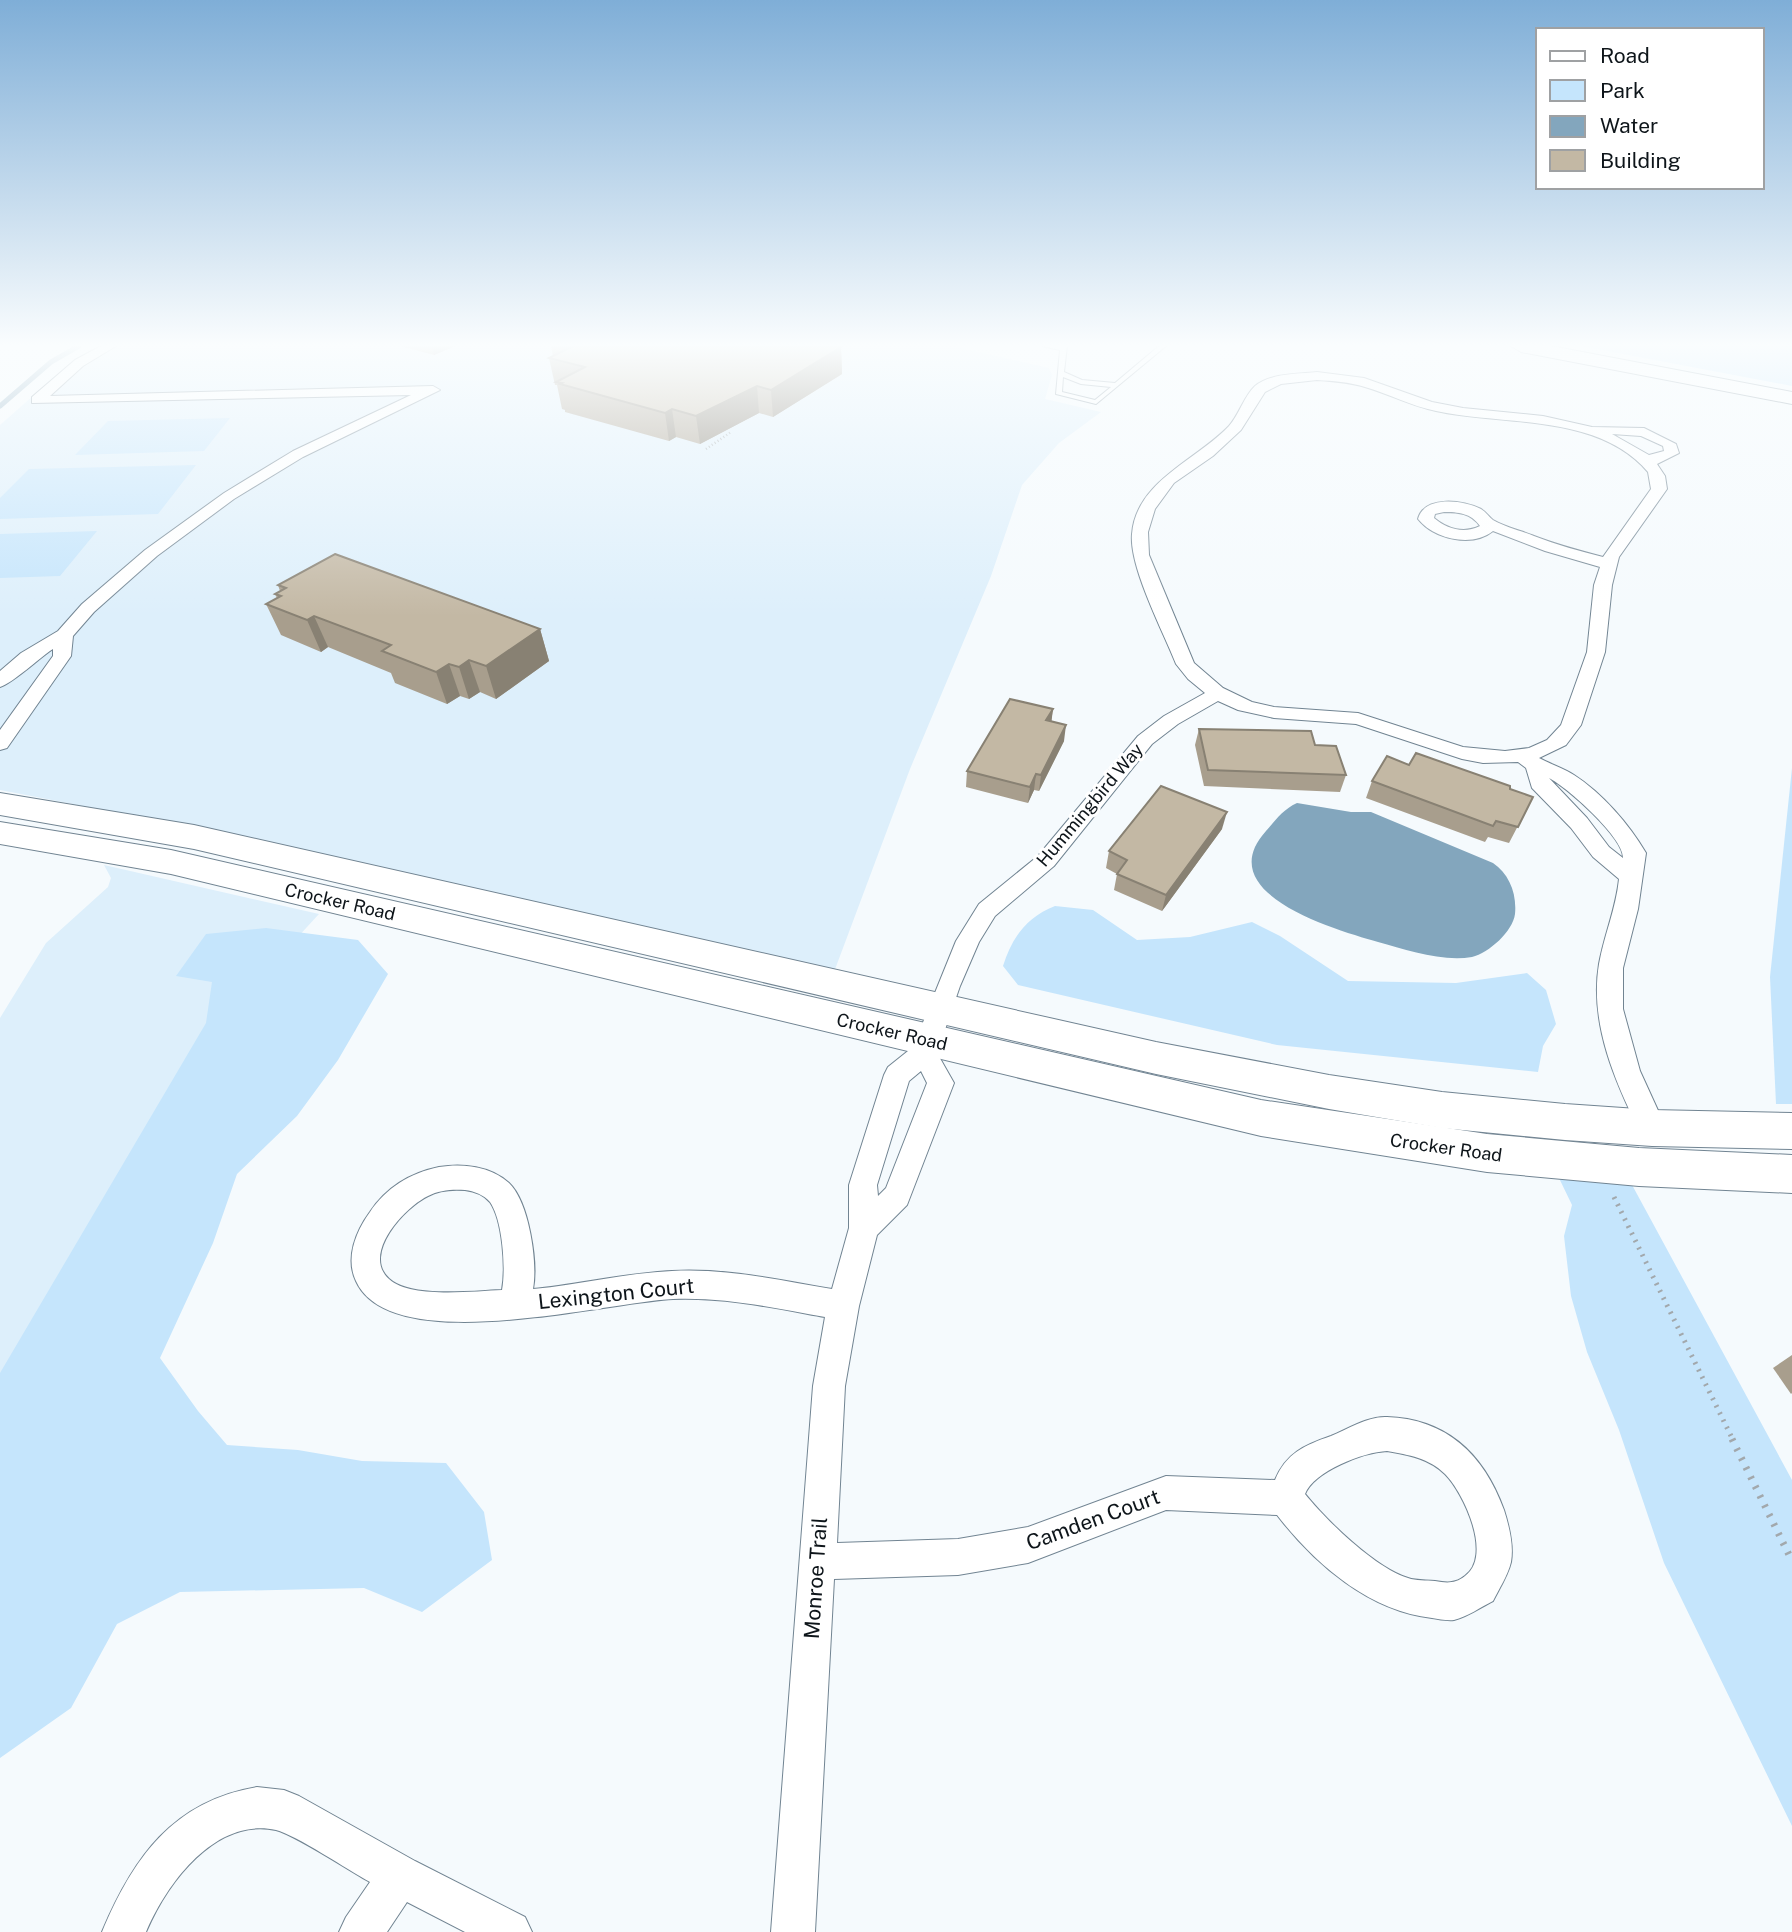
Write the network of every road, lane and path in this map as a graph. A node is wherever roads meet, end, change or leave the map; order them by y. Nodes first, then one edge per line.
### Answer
1 (334, 436) edge
2 (725, 436) edge
3 (1227, 436) edge
4 (1603, 436) edge
5 (1656, 436) edge
6 (706, 449) dead end
7 (1647, 460) junction
8 (1487, 523) dead end
9 (1609, 564) junction
10 (64, 635) junction
11 (0, 681) edge
12 (1219, 693) junction
13 (0, 744) edge
14 (1529, 761) junction
15 (0, 804) edge
16 (0, 833) edge
17 (931, 1034) junction
18 (1652, 1128) junction
19 (1792, 1131) edge
20 (1792, 1174) edge
21 (1614, 1197) dead end
22 (863, 1228) junction
23 (514, 1305) junction
24 (843, 1306) junction
25 (1286, 1498) junction
26 (1792, 1561) edge
27 (817, 1562) junction
28 (400, 1875) junction
29 (124, 1932) edge
30 (361, 1932) edge
31 (510, 1932) edge
32 (793, 1932) edge

1 - 10 street
2 - 6 path
3 - 12 street
4 - 7 street
5 - 7 street
7 - 9 street
8 - 9 street
9 - 14 street
10 - 11 street
10 - 13 street
12 - 14 street
12 - 17 street, Hummingbird Way
14 - 18 street
15 - 17 main road, Crocker Road
16 - 17 main road, Crocker Road
17 - 18 main road, Crocker Road
17 - 20 main road, Crocker Road
17 - 22 street, Monroe Trail
17 - 22 street
18 - 19 main road, Crocker Road
21 - 26 path
22 - 24 street, Monroe Trail
23 - 23 street, Lexington Court
23 - 24 street, Lexington Court
24 - 27 street, Monroe Trail
25 - 25 street
25 - 27 street, Camden Court
27 - 32 street, Monroe Trail
28 - 29 street
28 - 30 street
28 - 31 street

